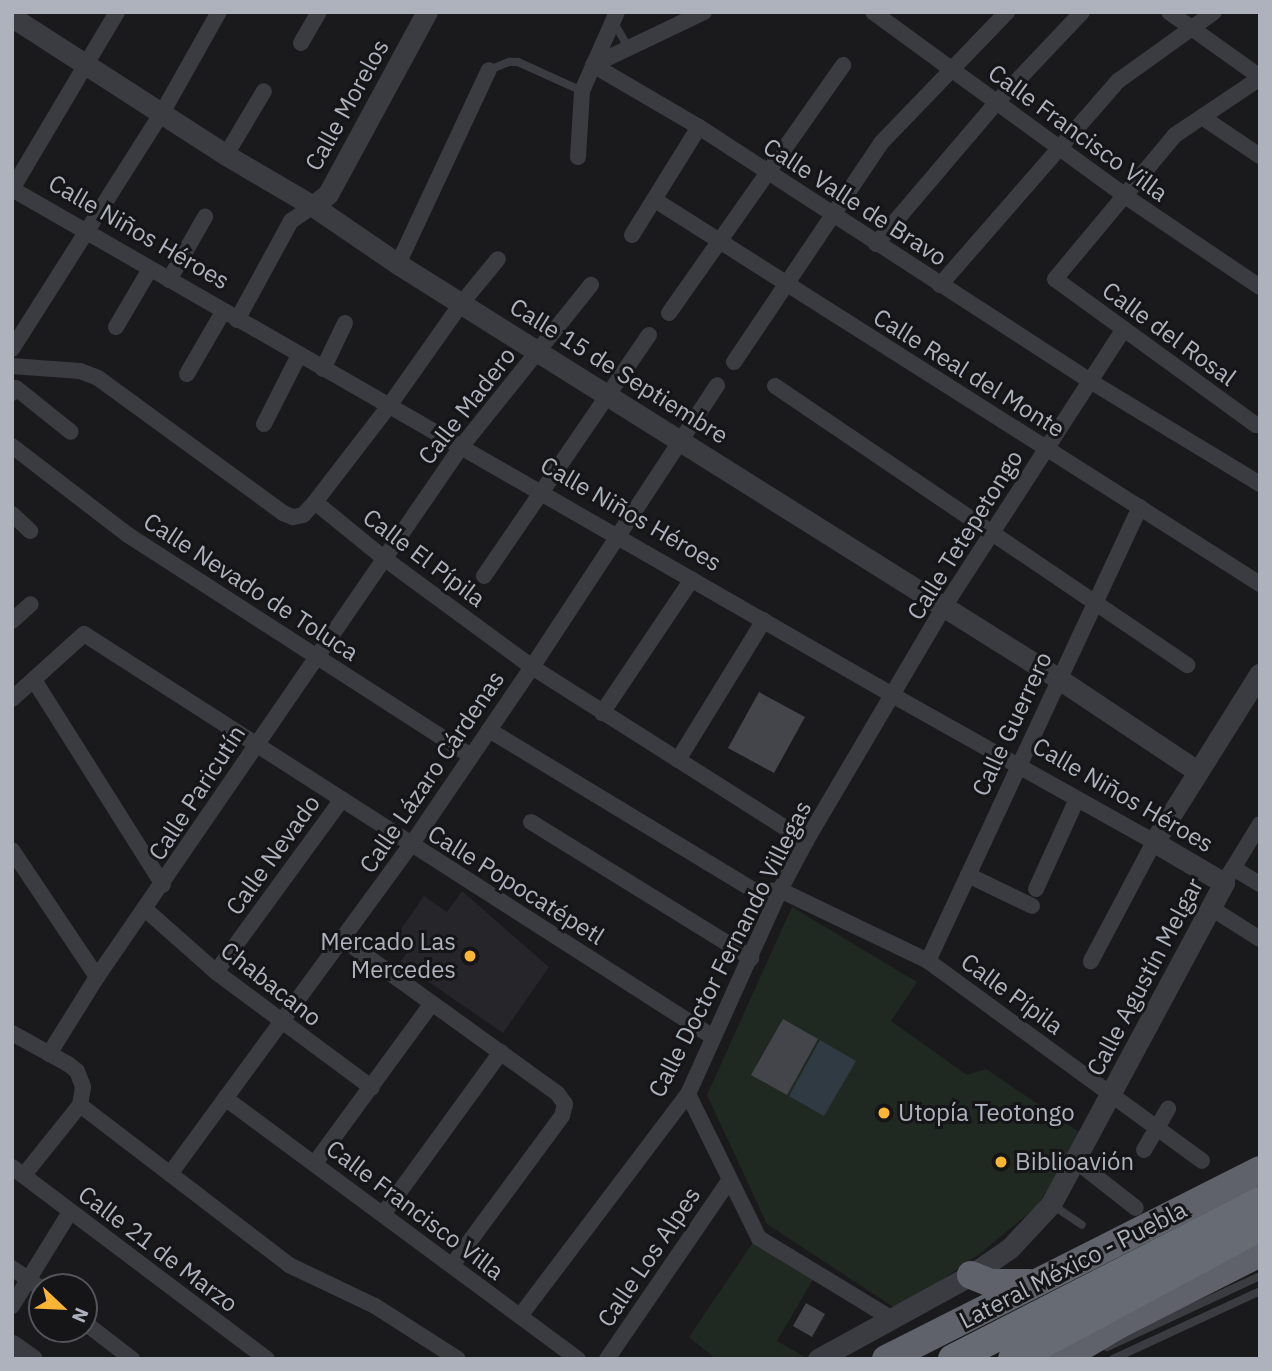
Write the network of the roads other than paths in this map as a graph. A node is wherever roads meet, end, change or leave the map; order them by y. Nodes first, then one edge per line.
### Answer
1 (117, 12) edge
2 (219, 12) edge
3 (319, 12) edge
4 (427, 12) edge
5 (704, 12) edge
6 (873, 12) edge
7 (1007, 12) edge
8 (1083, 12) edge
9 (1169, 12) edge
10 (1214, 12) edge
11 (614, 16) edge
12 (12, 17) edge
13 (892, 17) edge
14 (1191, 28) junction
15 (301, 43) dead end
16 (629, 49) junction
17 (86, 64) junction
18 (593, 65) junction
19 (843, 65) dead end
20 (949, 69) junction
21 (489, 70) joint
22 (1260, 78) edge
23 (264, 91) dead end
24 (582, 91) junction
25 (996, 103) junction
26 (162, 113) junction
27 (1202, 117) junction
28 (699, 127) junction
29 (1058, 148) junction
30 (226, 155) junction
31 (1260, 156) edge
32 (578, 157) dead end
33 (766, 172) junction
34 (12, 189) edge
35 (1125, 196) junction
36 (655, 200) junction
37 (313, 206) junction
38 (834, 216) junction
39 (205, 217) dead end
40 (87, 233) junction
41 (632, 235) dead end
42 (718, 242) junction
43 (876, 244) junction
44 (498, 259) dead end
45 (398, 264) junction
46 (150, 269) junction
47 (169, 280) junction
48 (592, 285) dead end
49 (788, 285) junction
50 (940, 285) junction
51 (1260, 287) edge
52 (461, 304) junction
53 (669, 313) dead end
54 (230, 316) junction
55 (345, 323) dead end
56 (116, 327) dead end
57 (1123, 330) junction
58 (649, 335) dead end
59 (12, 349) edge
60 (537, 351) junction
61 (299, 355) junction
62 (734, 362) dead end
63 (12, 366) edge
64 (323, 369) junction
65 (187, 374) dead end
66 (1090, 381) junction
67 (717, 385) dead end
68 (775, 386) dead end
69 (12, 393) edge
70 (608, 394) junction
71 (389, 406) junction
72 (264, 424) dead end
73 (1256, 425) dead end
74 (71, 432) dead end
75 (682, 440) junction
76 (12, 446) edge
77 (461, 447) junction
78 (1047, 449) junction
79 (1260, 484) edge
80 (543, 494) junction
81 (315, 502) junction
82 (1140, 508) junction
83 (12, 514) edge
84 (30, 531) dead end
85 (993, 532) junction
86 (618, 537) junction
87 (385, 559) junction
88 (484, 576) dead end
89 (692, 579) junction
90 (1260, 584) edge
91 (1093, 603) junction
92 (31, 604) dead end
93 (944, 607) junction
94 (764, 620) junction
95 (12, 621) edge
96 (316, 657) junction
97 (1187, 665) dead end
98 (532, 667) junction
99 (1260, 673) edge
100 (1059, 679) junction
101 (34, 680) junction
102 (894, 696) junction
103 (12, 699) edge
104 (602, 713) junction
105 (489, 730) junction
106 (257, 743) junction
107 (471, 756) junction
108 (678, 760) junction
109 (1018, 765) junction
110 (1197, 771) junction
111 (342, 799) junction
112 (1077, 799) junction
113 (531, 822) dead end
114 (1258, 832) edge
115 (806, 841) junction
116 (1154, 842) junction
117 (411, 845) junction
118 (12, 850) edge
119 (968, 875) junction
120 (1229, 875) junction
121 (1260, 884) edge
122 (163, 885) junction
123 (1036, 889) dead end
124 (780, 890) junction
125 (1031, 906) dead end
126 (1211, 908) junction
127 (146, 910) junction
128 (1260, 939) edge
129 (344, 940) junction
130 (751, 958) junction
131 (928, 961) junction
132 (1091, 961) dead end
133 (216, 972) junction
134 (97, 977) junction
135 (432, 1003) junction
136 (281, 1022) junction
137 (12, 1032) edge
138 (713, 1037) junction
139 (502, 1052) junction
140 (49, 1054) junction
141 (372, 1088) junction
142 (688, 1094) junction
143 (1112, 1094) junction
144 (225, 1098) junction
145 (80, 1105) junction
146 (1168, 1109) dead end
147 (1157, 1130) junction
148 (1144, 1150) dead end
149 (1076, 1161) junction
150 (1202, 1161) dead end
151 (316, 1163) junction
152 (1260, 1170) edge
153 (18, 1171) edge
154 (170, 1174) junction
155 (729, 1181) junction
156 (1260, 1202) edge
157 (1051, 1204) junction
158 (1136, 1208) dead end
159 (70, 1212) junction
160 (384, 1213) junction
161 (1082, 1225) dead end
162 (1260, 1226) edge
163 (1260, 1253) edge
164 (452, 1265) junction
165 (12, 1268) edge
166 (41, 1273) edge
167 (971, 1275) junction
168 (1260, 1276) edge
169 (28, 1279) edge
170 (1036, 1283) junction
171 (28, 1291) edge
172 (1260, 1291) edge
173 (12, 1306) edge
174 (520, 1316) junction
175 (894, 1320) junction
176 (98, 1333) edge
177 (12, 1345) edge
178 (1011, 1345) edge
179 (1094, 1353) dead end
180 (32, 1359) edge
181 (132, 1359) edge
182 (267, 1359) edge
183 (458, 1359) edge
184 (578, 1359) edge
185 (607, 1359) edge
186 (818, 1359) edge
187 (886, 1359) edge
188 (953, 1359) edge
189 (1061, 1359) edge
190 (1113, 1359) edge

1 - 17 street
2 - 26 street
3 - 15 street
4 - 37 street, Calle Morelos
5 - 16 street
6 - 13 street, Calle Francisco Villa
7 - 20 street
8 - 25 street
9 - 14 street
10 - 14 street
11 - 16 lane
11 - 18 street
12 - 17 street, Calle 15 de Septiembre
13 - 20 street, Calle Francisco Villa
14 - 22 street
14 - 29 street
16 - 18 street
17 - 26 street, Calle 15 de Septiembre
17 - 34 street
18 - 24 street
18 - 28 street, Calle Valle de Bravo
19 - 33 street
20 - 25 street, Calle Francisco Villa
20 - 38 street
21 - 24 lane
21 - 45 street
22 - 27 street
23 - 30 street
24 - 32 street
25 - 29 street, Calle Francisco Villa
25 - 43 street
26 - 30 street, Calle 15 de Septiembre
26 - 40 street
27 - 31 street
27 - 35 street
28 - 33 street, Calle Valle de Bravo
28 - 36 street
29 - 35 street, Calle Francisco Villa
29 - 50 street
30 - 37 street, Calle 15 de Septiembre
33 - 38 street, Calle Valle de Bravo
33 - 42 street
34 - 40 street, Calle Niños Héroes
35 - 51 street, Calle Francisco Villa
35 - 57 street, Calle del Rosal
36 - 41 street
36 - 42 street, Calle Real del Monte
37 - 45 street, Calle 15 de Septiembre
37 - 54 street, Calle Morelos
38 - 43 street, Calle Valle de Bravo
38 - 49 street
39 - 47 street
40 - 46 street, Calle Niños Héroes
40 - 59 street
42 - 49 street, Calle Real del Monte
42 - 53 street
43 - 50 street, Calle Valle de Bravo
44 - 52 street
45 - 52 street, Calle 15 de Septiembre
46 - 47 street, Calle Niños Héroes
46 - 56 street
47 - 54 street, Calle Niños Héroes
48 - 60 street, Calle Madero
49 - 62 street
49 - 78 street, Calle Real del Monte
50 - 66 street, Calle Valle de Bravo
52 - 60 street, Calle 15 de Septiembre
52 - 71 street
54 - 61 street, Calle Niños Héroes
54 - 65 street, Calle Morelos
55 - 64 street
57 - 66 street, Calle Tetepetongo
57 - 73 street, Calle del Rosal
58 - 70 street
60 - 70 street, Calle 15 de Septiembre
60 - 77 street, Calle Madero
61 - 64 street, Calle Niños Héroes
61 - 72 street
63 - 81 street
64 - 71 street, Calle Niños Héroes
66 - 78 street, Calle Tetepetongo
66 - 79 street, Calle Valle de Bravo
67 - 75 street, Calle Lázaro Cárdenas
68 - 85 street
69 - 74 street
70 - 75 street, Calle 15 de Septiembre
70 - 80 street
71 - 77 street, Calle Niños Héroes
71 - 81 street
75 - 86 street, Calle Lázaro Cárdenas
75 - 93 street, Calle 15 de Septiembre
76 - 96 street, Calle Nevado de Toluca
77 - 80 street, Calle Niños Héroes
77 - 87 street, Calle Madero
78 - 82 street, Calle Real del Monte
78 - 85 street, Calle Tetepetongo
80 - 86 street, Calle Niños Héroes
80 - 88 street
81 - 87 street, Calle El Pípila
82 - 90 street, Calle Real del Monte
82 - 91 street, Calle Guerrero
83 - 84 street
85 - 91 street
85 - 93 street, Calle Tetepetongo
86 - 89 street, Calle Niños Héroes
86 - 98 street, Calle Lázaro Cárdenas
87 - 96 street, Calle Paricutín
87 - 98 street, Calle El Pípila
89 - 94 street, Calle Niños Héroes
89 - 104 street
91 - 97 street
91 - 100 street, Calle Guerrero
92 - 95 street
93 - 100 street, Calle 15 de Septiembre
93 - 102 street, Calle Tetepetongo
94 - 102 street, Calle Niños Héroes
94 - 108 street
96 - 106 street, Calle Paricutín
96 - 107 street, Calle Nevado de Toluca
98 - 104 street, Calle El Pípila
98 - 105 street, Calle Lázaro Cárdenas
99 - 110 street
100 - 109 street, Calle Guerrero
100 - 110 street, Calle 15 de Septiembre
101 - 103 street
101 - 106 street, Calle Popocatépetl
101 - 122 street
102 - 109 street, Calle Niños Héroes
102 - 115 street, Calle Doctor Fernando Villegas
104 - 108 street, Calle El Pípila
105 - 107 street, Calle Lázaro Cárdenas
105 - 124 street
106 - 111 street, Calle Popocatépetl
106 - 122 street, Calle Paricutín
107 - 117 street, Calle Lázaro Cárdenas
108 - 115 street, Calle El Pípila
109 - 112 street, Calle Niños Héroes
109 - 119 street, Calle Guerrero
110 - 116 street
111 - 117 street, Calle Popocatépetl
111 - 133 street, Calle Nevado
112 - 116 street, Calle Niños Héroes
112 - 123 street
113 - 130 street
114 - 120 street, Calle Agustín Melgar
115 - 124 street, Calle Doctor Fernando Villegas
116 - 120 street, Calle Niños Héroes
116 - 132 street
117 - 129 street, Calle Lázaro Cárdenas
117 - 138 street, Calle Popocatépetl
118 - 134 street
119 - 125 street
119 - 131 street, Calle Guerrero
120 - 121 street
120 - 126 street, Calle Agustín Melgar
122 - 127 street, Calle Paricutín
124 - 130 street, Calle Doctor Fernando Villegas
124 - 131 street, Calle Pípila
126 - 128 street
126 - 143 street, Calle Agustín Melgar
127 - 133 street, Chabacano
127 - 134 street, Calle Paricutín
129 - 135 street
129 - 136 street, Calle Lázaro Cárdenas
130 - 138 street, Calle Doctor Fernando Villegas
131 - 143 street, Calle Pípila
133 - 136 street, Chabacano
134 - 140 street, Calle Paricutín
135 - 139 street
135 - 141 street
136 - 141 street, Chabacano
136 - 144 street, Calle Lázaro Cárdenas
137 - 140 street
138 - 142 street, Calle Doctor Fernando Villegas
139 - 160 street
139 - 164 street
140 - 145 street
141 - 151 street
142 - 155 street
142 - 174 street, Calle Doctor Fernando Villegas
143 - 147 street, Calle Pípila
143 - 149 street, Calle Agustín Melgar
144 - 151 street, Calle Francisco Villa
144 - 154 street, Calle Lázaro Cárdenas
145 - 153 street, Calle 21 de Marzo
145 - 154 street
146 - 147 street
147 - 148 street
147 - 150 street, Calle Pípila
149 - 157 street, Calle Agustín Melgar
149 - 158 street
151 - 160 street, Calle Francisco Villa
152 - 170 highway, Lateral México - Puebla
153 - 159 street, Calle 21 de Marzo
154 - 183 street
155 - 175 street
155 - 185 street, Calle Los Alpes
156 - 178 highway
157 - 161 lane
157 - 167 street, Calle Agustín Melgar
159 - 166 street
159 - 182 street, Calle 21 de Marzo
160 - 164 street, Calle Francisco Villa
162 - 178 highway
163 - 189 highway
164 - 174 street, Calle Francisco Villa
165 - 169 street
167 - 170 highway
167 - 175 street, Calle Agustín Melgar
168 - 179 lane
170 - 187 highway, Lateral México - Puebla
171 - 173 street
172 - 190 lane
174 - 184 street, Calle Francisco Villa
175 - 186 street, Calle Agustín Melgar
176 - 181 street
177 - 180 street
178 - 188 highway

